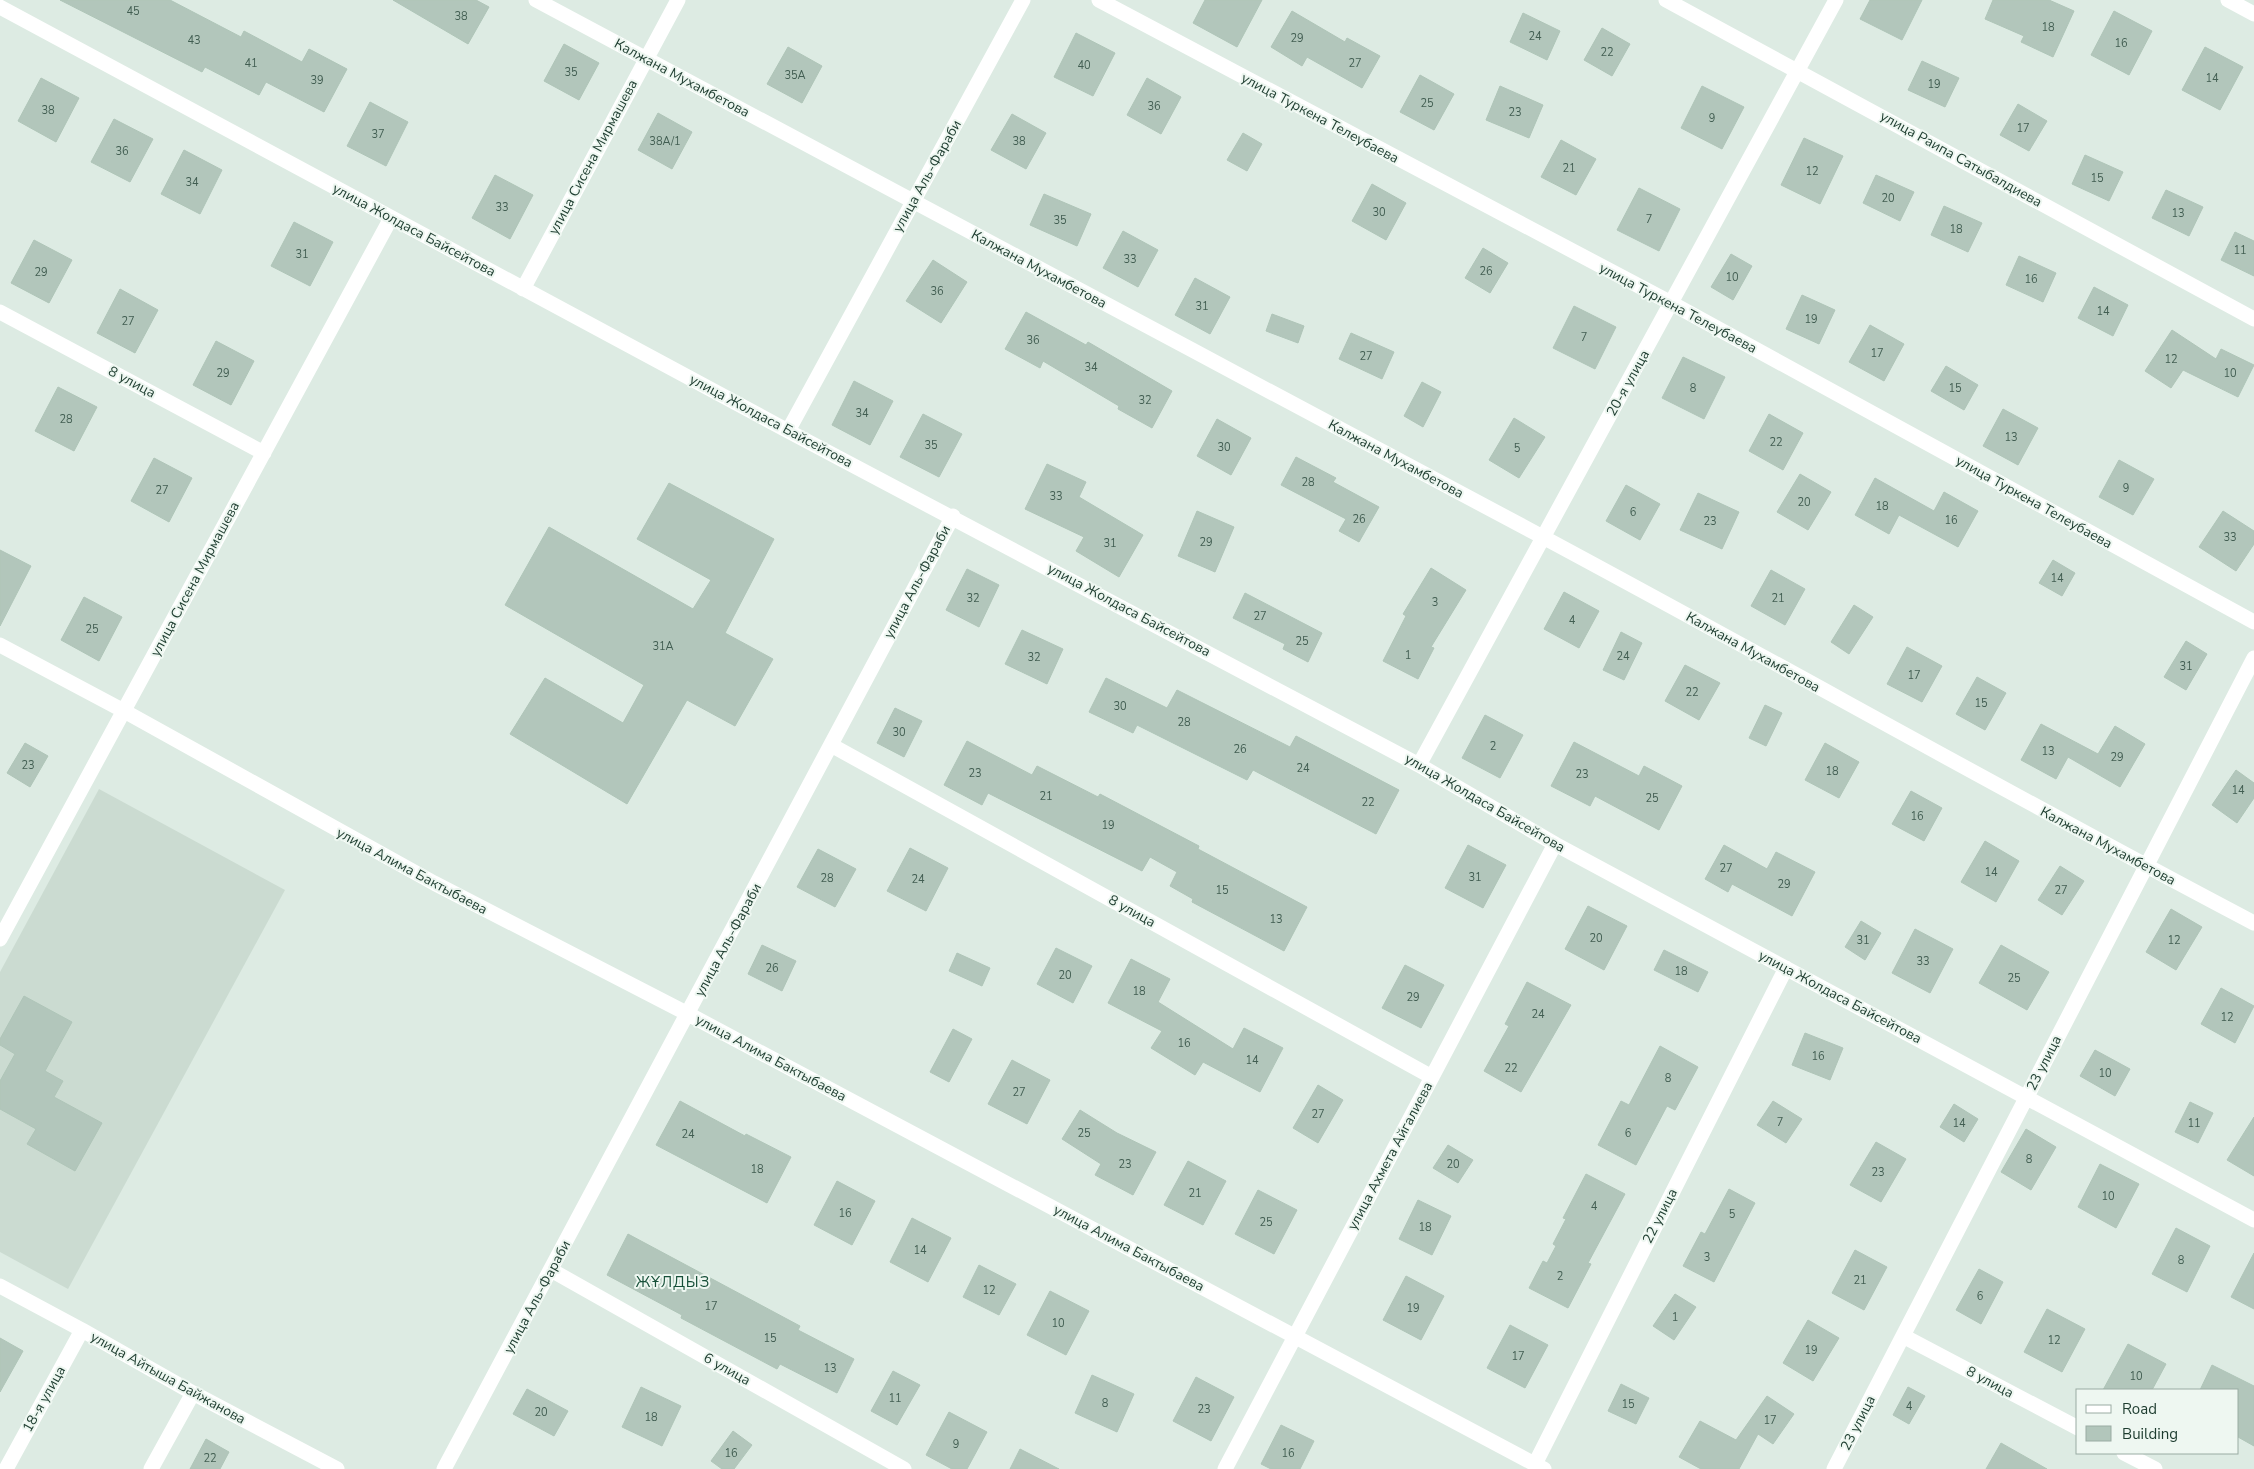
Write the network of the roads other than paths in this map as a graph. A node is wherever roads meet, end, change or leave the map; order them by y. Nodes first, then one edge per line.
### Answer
1 (536, 0) edge
2 (678, 0) edge
3 (1022, 0) edge
4 (1098, 0) edge
5 (1666, 0) edge
6 (1836, 0) edge
7 (2228, 0) edge
8 (0, 7) edge
9 (2254, 14) edge
10 (646, 59) junction
11 (1799, 70) junction
12 (912, 202) junction
13 (391, 218) junction
14 (523, 288) junction
15 (1671, 303) junction
16 (0, 312) edge
17 (2254, 319) edge
18 (788, 431) junction
19 (264, 453) junction
20 (953, 516) junction
21 (1543, 537) junction
22 (2254, 622) edge
23 (0, 645) edge
24 (2254, 658) edge
25 (124, 711) junction
26 (832, 744) junction
27 (1419, 764) junction
28 (1555, 844) junction
29 (2146, 866) junction
30 (2254, 923) edge
31 (0, 940) edge
32 (1786, 968) junction
33 (688, 1014) junction
34 (1432, 1077) junction
35 (2026, 1097) junction
36 (2254, 1220) edge
37 (552, 1270) junction
38 (0, 1286) edge
39 (82, 1330) junction
40 (1295, 1336) junction
41 (1903, 1336) junction
42 (193, 1393) junction
43 (2076, 1427) edge
44 (2126, 1454) edge
45 (1539, 1466) edge
46 (6, 1469) edge
47 (151, 1469) edge
48 (337, 1469) edge
49 (444, 1469) edge
50 (904, 1469) edge
51 (1225, 1469) edge
52 (1834, 1469) edge
53 (2155, 1469) edge

1 - 10 street, Калжана Мухамбетова
2 - 10 street, улица Сисена Мирмашева
3 - 12 street, улица Аль-Фараби
4 - 15 street, улица Туркена Телеубаева
5 - 11 street, улица Раипа Сатыбалдиева
6 - 11 street, 20-я улица
7 - 9 street
8 - 13 street, улица Жолдаса Байсейтова
10 - 12 street, Калжана Мухамбетова
10 - 14 street, улица Сисена Мирмашева
11 - 15 street, 20-я улица
11 - 17 street, улица Раипа Сатыбалдиева
12 - 18 street, улица Аль-Фараби
12 - 21 street, Калжана Мухамбетова
13 - 14 street, улица Жолдаса Байсейтова
13 - 19 street, улица Сисена Мирмашева
14 - 18 street, улица Жолдаса Байсейтова
15 - 21 street, 20-я улица
15 - 22 street, улица Туркена Телеубаева
16 - 19 street, 8 улица
18 - 20 street, улица Жолдаса Байсейтова
19 - 25 street, улица Сисена Мирмашева
20 - 26 street, улица Аль-Фараби
20 - 27 street, улица Жолдаса Байсейтова
21 - 27 street, 20-я улица
21 - 29 street, Калжана Мухамбетова
23 - 25 street, улица Алима Бактыбаева
24 - 29 street, 23 улица
25 - 31 street, улица Сисена Мирмашева
25 - 33 street, улица Алима Бактыбаева
26 - 33 street, улица Аль-Фараби
26 - 34 street, 8 улица
27 - 28 street, улица Жолдаса Байсейтова
28 - 32 street, улица Жолдаса Байсейтова
28 - 34 street, улица Ахмета Айгалиева
29 - 30 street, Калжана Мухамбетова
29 - 35 street, 23 улица
32 - 35 street, улица Жолдаса Байсейтова
32 - 45 street, 22 улица
33 - 37 street, улица Аль-Фараби
33 - 40 street, улица Алима Бактыбаева
34 - 40 street, улица Ахмета Айгалиева
35 - 36 street, улица Жолдаса Байсейтова
35 - 41 street, 23 улица
37 - 49 street, улица Аль-Фараби
37 - 50 street, 6 улица
38 - 39 street, улица Айтыша Байжанова
39 - 42 street, улица Айтыша Байжанова
39 - 46 street, 18-я улица
40 - 45 street, улица Алима Бактыбаева
40 - 51 street, улица Ахмета Айгалиева
41 - 43 street, 8 улица
41 - 52 street, 23 улица
42 - 47 street
42 - 48 street, улица Айтыша Байжанова
44 - 53 street

